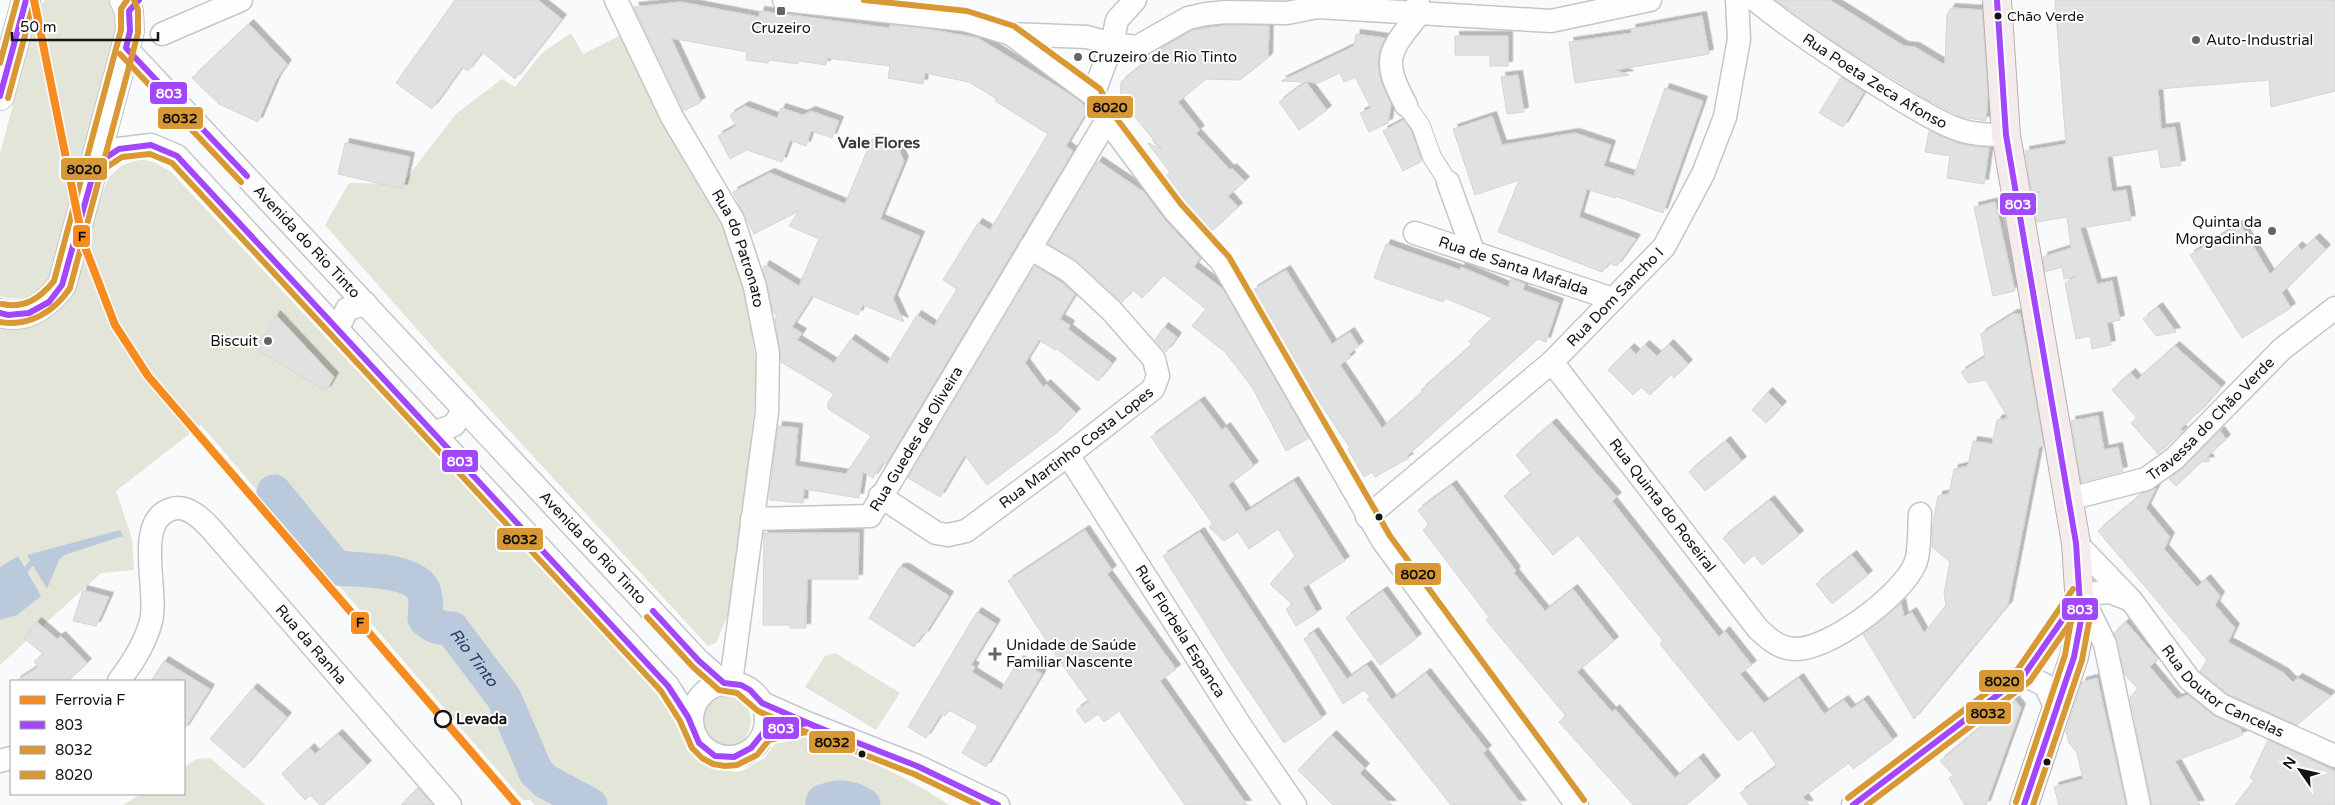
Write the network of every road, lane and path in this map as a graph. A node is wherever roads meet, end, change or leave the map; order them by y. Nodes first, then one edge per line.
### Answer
1 (26, 0) edge
2 (241, 0) edge
3 (616, 0) edge
4 (784, 0) edge
5 (1135, 0) edge
6 (1650, 0) edge
7 (1737, 0) edge
8 (1755, 0) edge
9 (1997, 0) edge
10 (131, 4) edge
11 (1601, 4) edge
12 (1418, 7) edge
13 (162, 34) dead end
14 (1011, 34) junction
15 (1112, 44) junction
16 (126, 48) junction
17 (1093, 95) junction
18 (0, 96) edge
19 (1406, 105) joint
20 (1107, 120) junction
21 (2006, 135) junction
22 (96, 164) junction
23 (1448, 182) joint
24 (1415, 232) dead end
25 (1030, 248) junction
26 (1473, 251) junction
27 (1614, 299) junction
28 (366, 304) junction
29 (2335, 308) edge
30 (0, 313) edge
31 (338, 330) junction
32 (1552, 362) junction
33 (464, 409) junction
34 (434, 433) junction
35 (1068, 455) junction
36 (880, 496) junction
37 (2069, 499) junction
38 (1920, 514) dead end
39 (1367, 517) junction
40 (752, 519) junction
41 (2076, 543) junction
42 (2080, 594) junction
43 (2131, 600) junction
44 (2024, 675) junction
45 (120, 680) edge
46 (727, 683) junction
47 (762, 703) junction
48 (2057, 710) junction
49 (691, 723) junction
50 (807, 723) junction
51 (764, 732) junction
52 (2335, 756) edge
53 (450, 805) edge
54 (998, 805) edge
55 (1295, 805) edge
56 (1577, 805) edge
57 (1853, 805) edge
58 (2024, 805) edge
59 (2139, 805) edge

1 - 18 main road
2 - 13 street
3 - 40 street, Rua do Patronato
4 - 14 street
5 - 15 street
6 - 11 street
7 - 27 street, Rua Dom Sancho I
8 - 21 street, Rua Poeta Zeca Afonso
9 - 21 main road
10 - 16 main road
11 - 12 street
12 - 15 street
12 - 19 street
14 - 15 street
14 - 17 street
15 - 17 street
16 - 22 main road
16 - 28 street, Avenida do Rio Tinto
17 - 20 street
19 - 23 street
20 - 25 street, Rua Guedes de Oliveira
20 - 39 street
21 - 37 main road
22 - 30 main road
22 - 31 street
23 - 26 street
24 - 26 street, Rua de Santa Mafalda
25 - 35 street, Rua Martinho Costa Lopes
25 - 36 street, Rua Guedes de Oliveira
26 - 27 street, Rua de Santa Mafalda
27 - 32 street, Rua Dom Sancho I
28 - 31 street, Avenida do Rio Tinto
28 - 33 street, Avenida do Rio Tinto
29 - 37 street, Travessa do Chão Verde
31 - 34 street
32 - 38 street, Rua Quinta do Roseiral
32 - 39 street, Rua Dom Sancho I
33 - 34 street
33 - 46 street, Avenida do Rio Tinto
34 - 49 street
35 - 36 street, Rua Martinho Costa Lopes
35 - 55 street, Rua Florbela Espanca
36 - 40 street, Rua Guedes de Oliveira
37 - 41 main road
39 - 56 street
40 - 46 street
41 - 42 main road
41 - 43 street, Rua Doutor Cancelas
42 - 43 street
42 - 44 street
42 - 48 main road
42 - 59 street
43 - 52 street, Rua Doutor Cancelas
44 - 48 street
44 - 57 street
45 - 53 street, Rua da Ranha
46 - 47 street
46 - 49 street
47 - 50 street
47 - 51 street
48 - 58 main road
49 - 51 street
50 - 51 street
50 - 54 street

